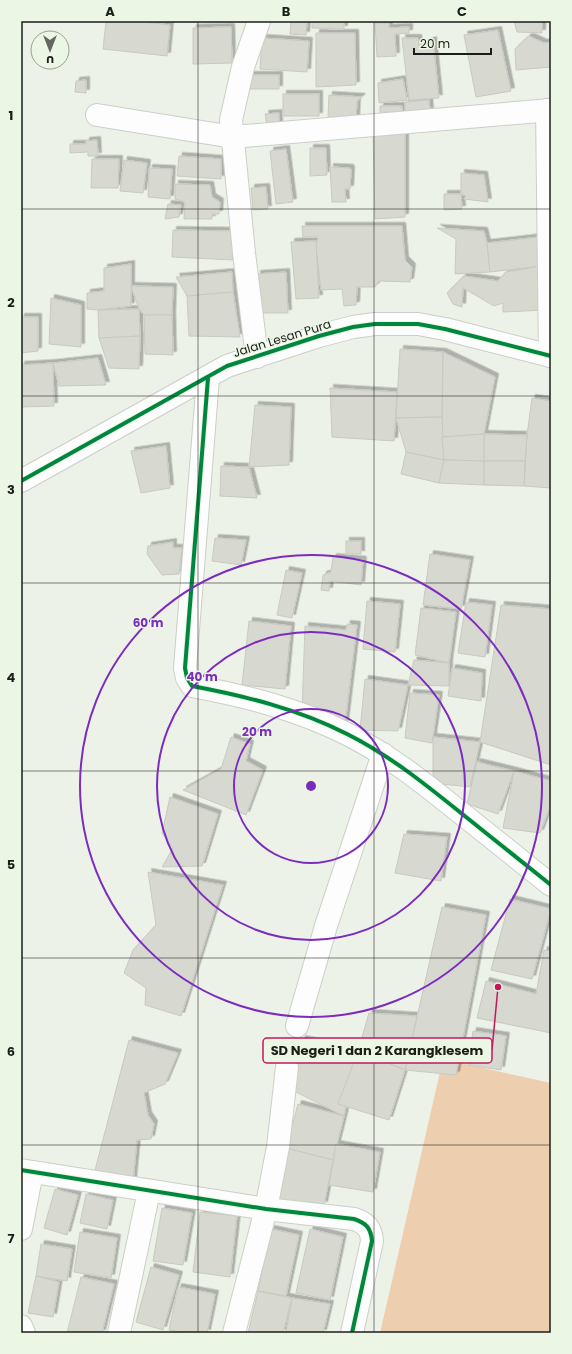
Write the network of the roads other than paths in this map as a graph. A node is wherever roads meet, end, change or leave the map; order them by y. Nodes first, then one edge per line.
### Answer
1 (259, 21) edge
2 (549, 110) edge
3 (98, 115) dead end
4 (233, 137) junction
5 (550, 356) edge
6 (257, 357) junction
7 (208, 378) junction
8 (21, 481) edge
9 (383, 754) junction
10 (551, 885) edge
11 (297, 1026) dead end
12 (287, 1067) dead end
13 (27, 1171) edge
14 (149, 1192) junction
15 (266, 1209) junction
16 (21, 1229) edge
17 (21, 1326) edge
18 (24, 1333) edge
19 (120, 1333) edge
20 (234, 1333) edge
21 (352, 1333) edge

1 - 4 street
2 - 4 street
2 - 5 street
3 - 4 street
4 - 6 street
5 - 6 street, Jalan Lesan Pura
6 - 7 street, Jalan Lesan Pura
7 - 8 street, Jalan Lesan Pura
7 - 9 street
9 - 10 street
9 - 11 street
12 - 15 street
13 - 14 street
13 - 16 street
14 - 15 street
14 - 19 street
15 - 20 street
15 - 21 street
17 - 18 street

